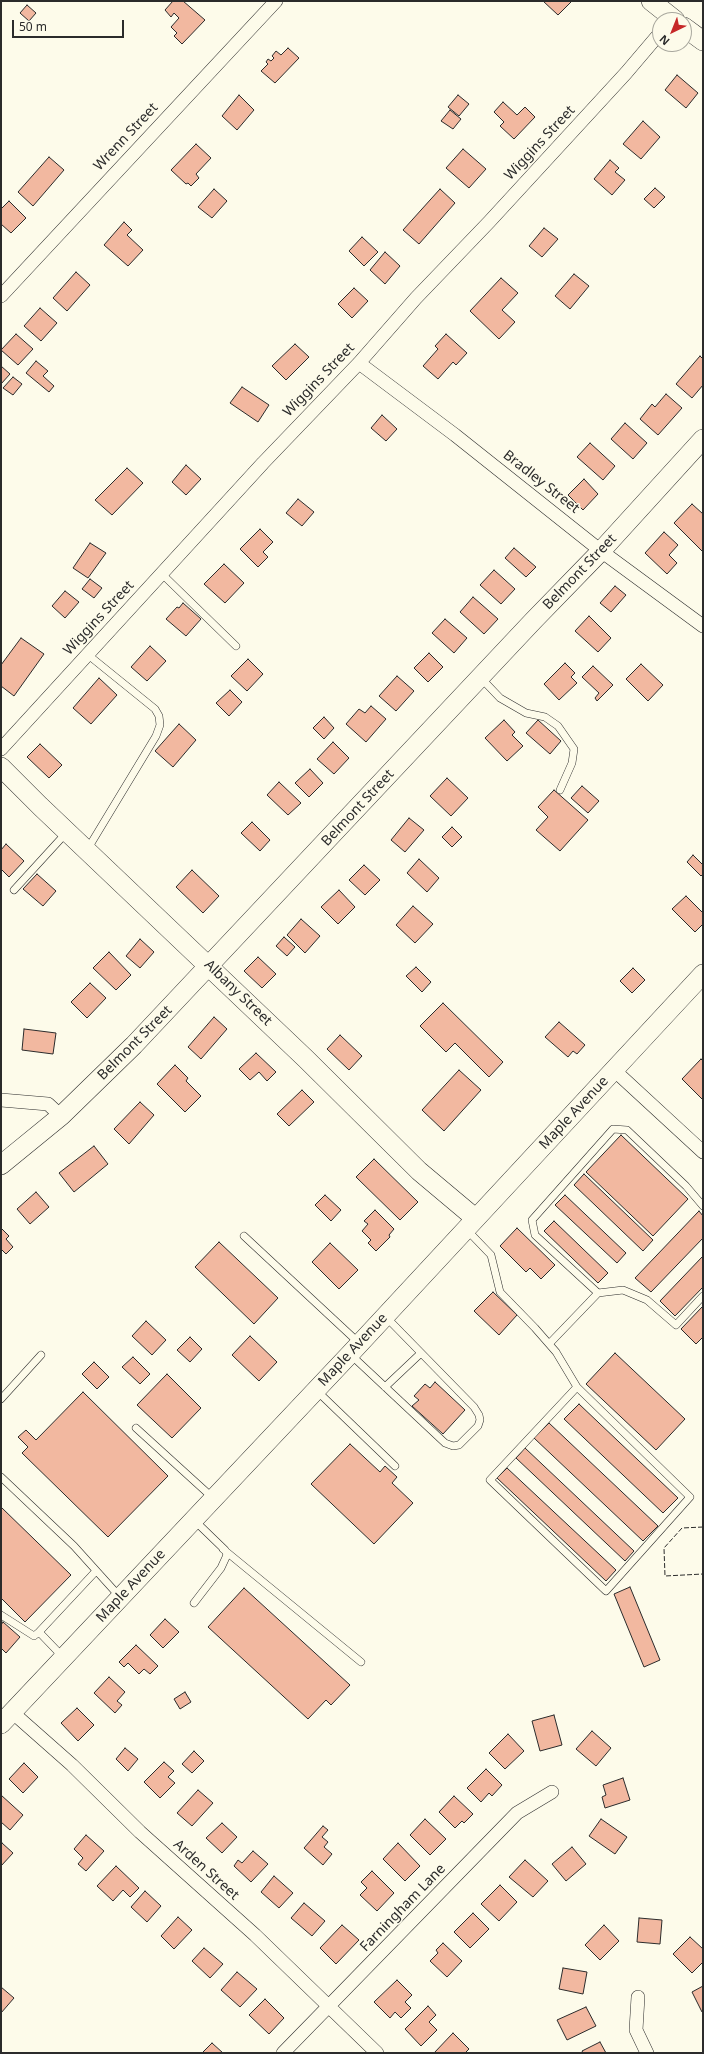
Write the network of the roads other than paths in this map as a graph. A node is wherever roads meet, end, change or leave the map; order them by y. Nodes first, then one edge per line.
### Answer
1 (276, 1) edge
2 (651, 1) edge
3 (665, 12) edge
4 (692, 33) edge
5 (703, 41) edge
6 (652, 42) edge
7 (1, 296) edge
8 (359, 363) junction
9 (703, 439) edge
10 (601, 551) junction
11 (162, 574) junction
12 (703, 626) edge
13 (236, 646) dead end
14 (87, 654) junction
15 (480, 677) junction
16 (1, 749) edge
17 (1, 767) edge
18 (560, 790) dead end
19 (67, 832) junction
20 (86, 850) junction
21 (14, 890) dead end
22 (210, 966) junction
23 (703, 974) edge
24 (614, 1070) junction
25 (1, 1100) edge
26 (61, 1116) junction
27 (703, 1152) edge
28 (1, 1165) edge
29 (703, 1206) edge
30 (470, 1223) junction
31 (244, 1236) dead end
32 (598, 1293) junction
33 (703, 1296) edge
34 (385, 1316) junction
35 (549, 1344) junction
36 (354, 1349) junction
37 (421, 1353) junction
38 (41, 1355) dead end
39 (385, 1387) junction
40 (576, 1388) junction
41 (315, 1389) junction
42 (1, 1399) edge
43 (136, 1428) dead end
44 (395, 1466) dead end
45 (1, 1477) edge
46 (214, 1498) junction
47 (194, 1519) junction
48 (223, 1549) junction
49 (96, 1571) junction
50 (120, 1597) junction
51 (194, 1603) dead end
52 (1, 1615) edge
53 (39, 1632) junction
54 (63, 1658) junction
55 (361, 1662) dead end
56 (7, 1718) edge
57 (552, 1792) dead end
58 (638, 1997) dead end
59 (329, 2007) junction
60 (283, 2053) edge
61 (377, 2053) edge
62 (647, 2053) edge

1 - 7 street, Wrenn Street
2 - 3 street
4 - 5 street
6 - 8 street, Wiggins Street
8 - 10 street, Bradley Street
8 - 11 street, Wiggins Street
9 - 10 street, Belmont Street
10 - 12 street, Bradley Street
10 - 15 street, Belmont Street
11 - 13 lane
11 - 14 street, Wiggins Street
14 - 16 street, Wiggins Street
14 - 20 lane
15 - 18 lane
15 - 22 street, Belmont Street
17 - 19 street, Albany Street
19 - 20 street, Albany Street
19 - 21 lane
20 - 22 street, Albany Street
22 - 26 street, Belmont Street
22 - 30 street, Albany Street
23 - 24 street, Maple Avenue
24 - 27 street
24 - 30 street, Maple Avenue
25 - 26 street
26 - 28 street, Belmont Street
29 - 32 lane
30 - 34 street, Maple Avenue
30 - 35 lane
31 - 36 lane
32 - 33 lane
32 - 35 lane
34 - 36 street, Maple Avenue
34 - 37 lane
35 - 40 lane
36 - 39 lane
36 - 41 street, Maple Avenue
37 - 39 lane
37 - 39 lane
38 - 42 lane
40 - 40 lane
41 - 44 lane
41 - 46 street, Maple Avenue
43 - 46 lane
45 - 49 lane
46 - 47 street, Maple Avenue
47 - 48 lane
47 - 50 street, Maple Avenue
48 - 51 lane
48 - 55 lane
49 - 50 lane
49 - 53 lane
50 - 54 street, Maple Avenue
52 - 53 lane
53 - 54 lane
54 - 56 street, Maple Avenue
56 - 59 street, Arden Street
57 - 59 street, Farningham Lane
58 - 62 street
59 - 60 street, Farningham Lane
59 - 61 street, Arden Street

